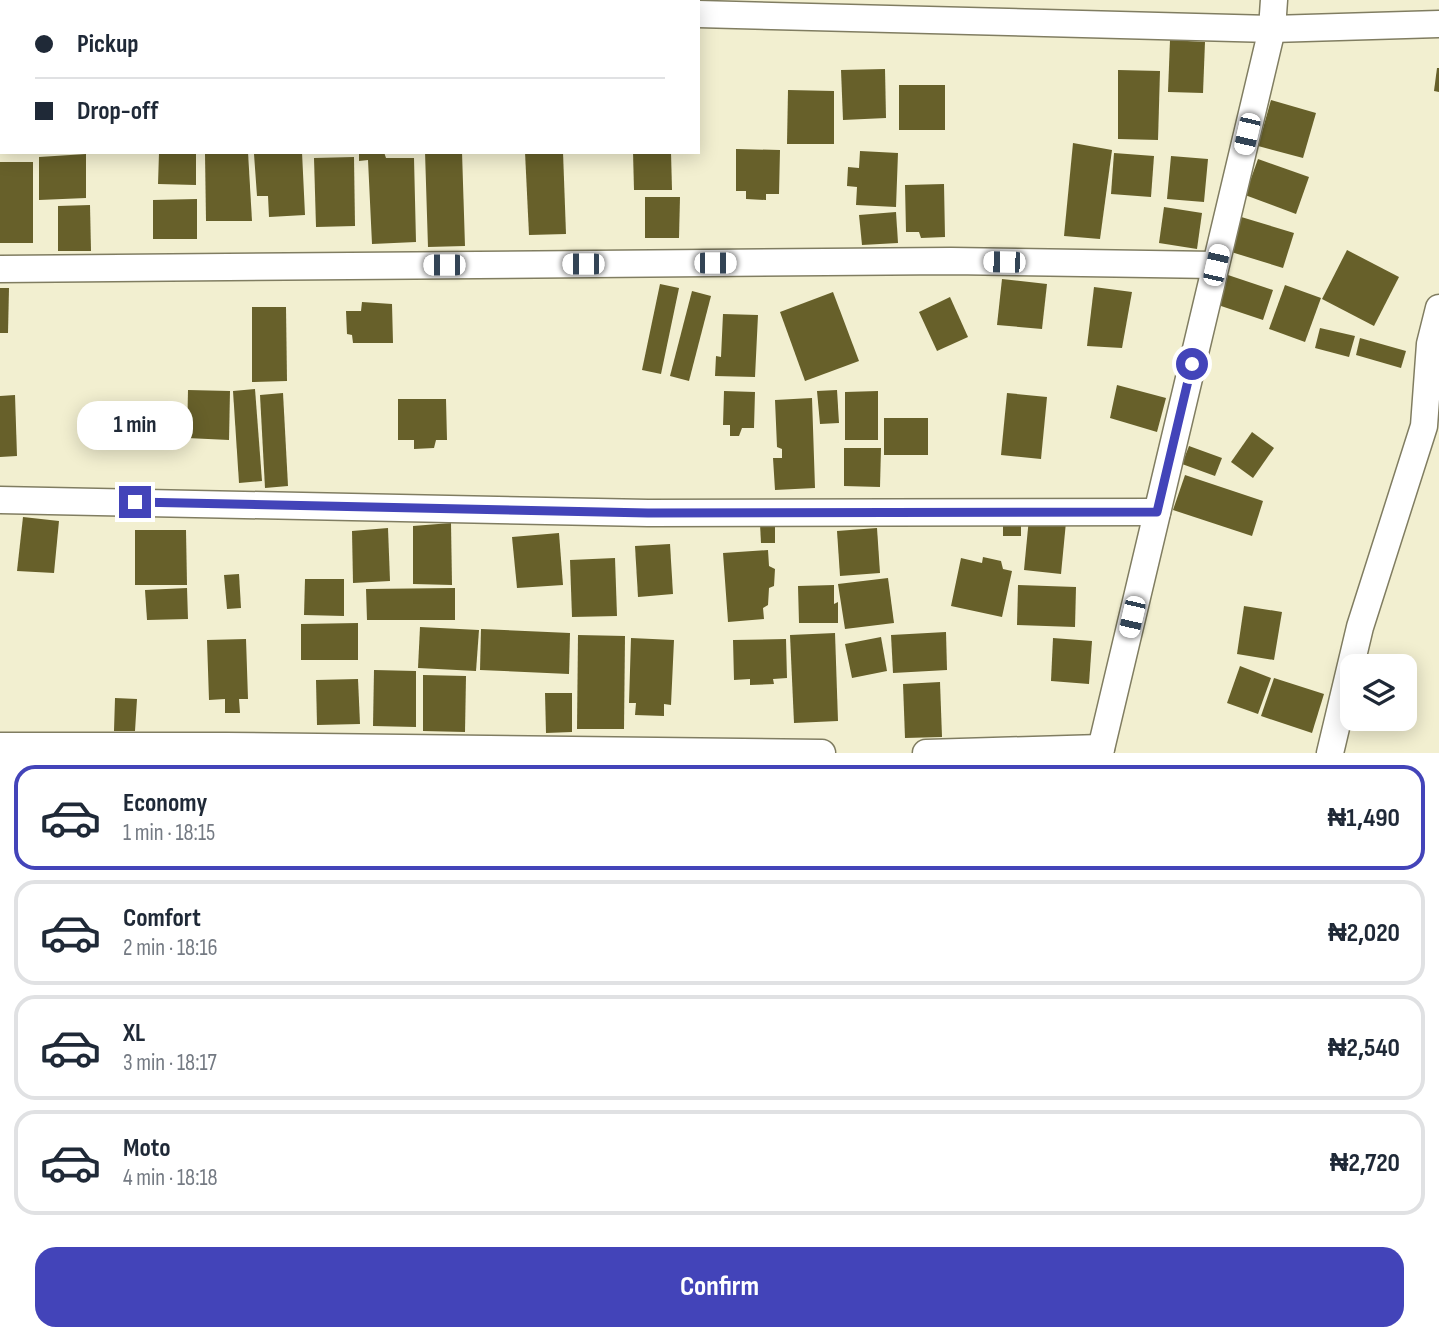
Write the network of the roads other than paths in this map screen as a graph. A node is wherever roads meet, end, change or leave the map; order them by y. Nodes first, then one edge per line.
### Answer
1 (1274, 0) edge
2 (700, 14) edge
3 (1439, 24) edge
4 (1272, 29) junction
5 (1216, 265) junction
6 (0, 269) edge
7 (1439, 308) edge
8 (0, 500) edge
9 (1157, 512) junction
10 (0, 747) edge
11 (1101, 750) edge
12 (822, 753) edge
13 (926, 753) edge
14 (1330, 753) edge

1 - 4 street
2 - 4 street
3 - 4 street
4 - 5 street
5 - 6 street
5 - 9 street
7 - 14 street
8 - 9 street
9 - 11 street
10 - 12 street
11 - 13 street

